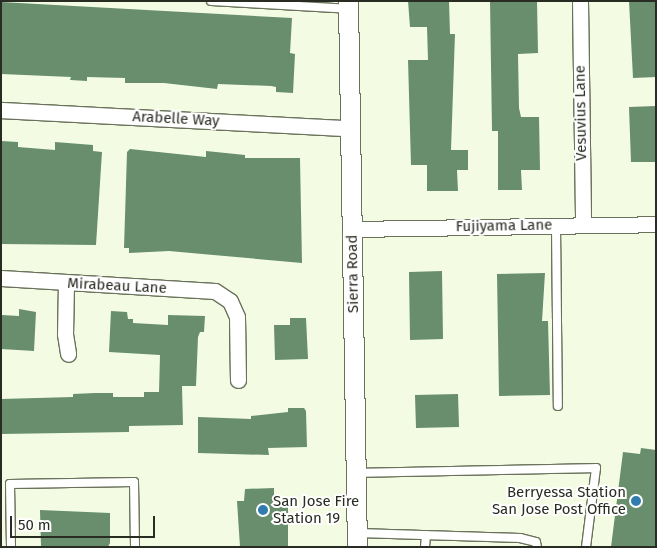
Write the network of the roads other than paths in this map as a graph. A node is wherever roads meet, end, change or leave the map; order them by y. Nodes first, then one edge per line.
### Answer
1 (211, 1) edge
2 (580, 1) edge
3 (348, 5) edge
4 (1, 110) edge
5 (350, 128) junction
6 (656, 224) edge
7 (582, 225) junction
8 (556, 226) junction
9 (352, 229) junction
10 (1, 278) edge
11 (66, 283) junction
12 (68, 354) dead end
13 (238, 380) dead end
14 (558, 406) dead end
15 (356, 472) junction
16 (426, 535) junction
17 (357, 540) edge
18 (12, 547) edge
19 (136, 547) edge
20 (425, 547) edge
21 (537, 547) edge
22 (586, 547) edge

1 - 3 lane
2 - 7 street, Vesuvius Lane
3 - 5 street, Sierra Road
4 - 5 street, Arabelle Way
5 - 9 street, Sierra Road
6 - 7 street, Fujiyama Lane
7 - 8 street, Fujiyama Lane
8 - 9 street, Fujiyama Lane
8 - 14 lane
9 - 15 street, Sierra Road
10 - 11 street, Mirabeau Lane
11 - 12 street
11 - 13 street, Mirabeau Lane
15 - 17 street, Sierra Road
15 - 22 lane
16 - 17 lane
16 - 20 lane
16 - 21 lane
18 - 19 lane

